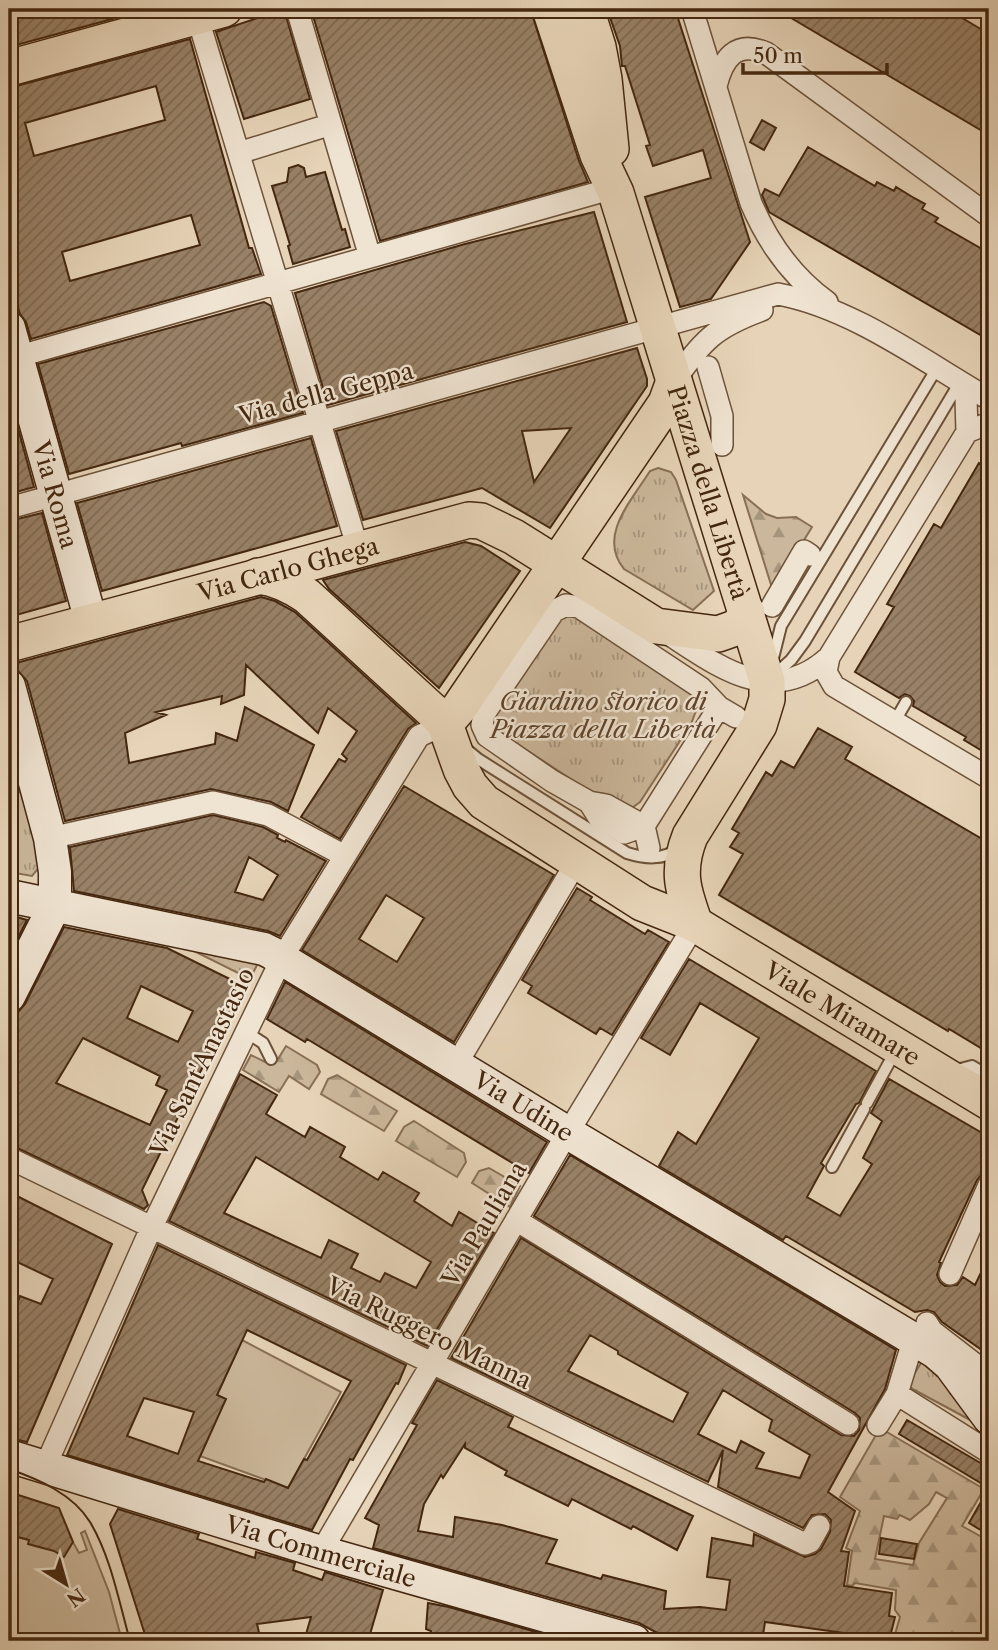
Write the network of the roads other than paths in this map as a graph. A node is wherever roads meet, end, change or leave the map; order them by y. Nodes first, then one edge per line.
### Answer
1 (297, 9) edge
2 (550, 9) edge
3 (568, 9) edge
4 (586, 9) edge
5 (692, 9) edge
6 (205, 11) edge
7 (9, 68) edge
8 (716, 86) junction
9 (322, 127) dead end
10 (609, 136) junction
11 (245, 150) dead end
12 (615, 190) junction
13 (989, 216) edge
14 (370, 257) junction
15 (278, 284) junction
16 (843, 313) junction
17 (658, 328) junction
18 (11, 348) edge
19 (708, 368) dead end
20 (937, 368) junction
21 (674, 381) junction
22 (960, 382) junction
23 (989, 399) edge
24 (319, 422) junction
25 (989, 423) edge
26 (967, 432) junction
27 (722, 445) dead end
28 (626, 462) junction
29 (707, 484) junction
30 (56, 495) junction
31 (9, 508) edge
32 (358, 549) junction
33 (810, 555) dead end
34 (558, 565) junction
35 (258, 576) junction
36 (759, 609) junction
37 (91, 621) junction
38 (643, 641) junction
39 (9, 643) edge
40 (829, 657) junction
41 (767, 681) junction
42 (9, 686) edge
43 (906, 702) dead end
44 (895, 721) junction
45 (467, 723) junction
46 (989, 778) edge
47 (675, 816) junction
48 (644, 826) junction
49 (50, 838) junction
50 (649, 848) dead end
51 (345, 856) junction
52 (577, 861) junction
53 (9, 896) edge
54 (55, 905) junction
55 (695, 924) junction
56 (282, 958) junction
57 (9, 996) edge
58 (246, 1032) junction
59 (898, 1048) junction
60 (271, 1059) dead end
61 (456, 1065) junction
62 (942, 1073) junction
63 (989, 1076) edge
64 (989, 1102) edge
65 (568, 1133) junction
66 (9, 1158) edge
67 (832, 1167) dead end
68 (989, 1185) edge
69 (516, 1220) junction
70 (152, 1226) junction
71 (950, 1273) dead end
72 (432, 1364) junction
73 (989, 1375) edge
74 (897, 1394) junction
75 (989, 1418) edge
76 (848, 1424) dead end
77 (878, 1425) dead end
78 (989, 1452) edge
79 (9, 1456) edge
80 (48, 1460) junction
81 (819, 1525) dead end
82 (321, 1552) junction
83 (601, 1636) edge
84 (634, 1641) edge

1 - 14 street
2 - 12 main road
3 - 10 main road
4 - 10 main road
5 - 8 street
6 - 7 main road
6 - 15 street
8 - 13 street
8 - 16 street
9 - 11 street
10 - 12 main road
12 - 14 street
12 - 17 main road
14 - 15 street
15 - 18 street
15 - 24 street
16 - 17 street, Via della Geppa
16 - 20 street
16 - 21 street
17 - 21 main road
17 - 24 street, Via della Geppa
18 - 30 main road, Via Roma
19 - 27 street
20 - 22 street
20 - 41 lane
21 - 28 main road, Piazza della Libertà
21 - 29 main road, Piazza della Libertà
22 - 23 street
22 - 26 street
22 - 41 lane
24 - 30 street, Via della Geppa
24 - 32 street
25 - 26 street
26 - 40 street
28 - 29 main road
28 - 34 main road, Piazza della Libertà
29 - 36 main road, Piazza della Libertà
30 - 31 street, Via della Geppa
30 - 37 main road, Via Roma
32 - 34 main road, Via Carlo Ghega
32 - 35 main road, Via Carlo Ghega
33 - 36 street
34 - 38 main road, Piazza della Libertà
34 - 45 main road, Piazza della Libertà
35 - 37 main road, Via Carlo Ghega
35 - 45 main road
36 - 38 main road, Piazza della Libertà
36 - 41 main road, Piazza della Libertà
37 - 39 main road, Via Carlo Ghega
38 - 41 street, Piazza della Libertà
38 - 45 street
38 - 47 street
40 - 41 street
40 - 44 street
41 - 47 main road, Piazza della Libertà
42 - 49 main road
43 - 44 lane
44 - 46 street
45 - 47 lane, Piazza della Libertà
45 - 48 street
45 - 51 street, Via Sant'Anastasio
45 - 52 main road
47 - 48 street
47 - 55 main road, Piazza della Libertà
48 - 50 street
49 - 51 street
49 - 54 main road
51 - 56 street, Via Sant'Anastasio
52 - 55 main road
52 - 61 street
53 - 54 main road, Via Udine
54 - 56 main road, Via Udine
54 - 57 main road
55 - 59 main road, Viale Miramare
55 - 65 street, Via Pauliana
56 - 58 street, Via Sant'Anastasio
56 - 61 main road, Via Udine
58 - 60 lane
58 - 70 street, Via Sant'Anastasio
59 - 62 main road, Viale Miramare
59 - 67 lane
61 - 65 main road, Via Udine
62 - 63 lane
62 - 64 main road, Viale Miramare
65 - 69 street, Via Pauliana
65 - 75 main road, Via Udine
66 - 70 street, Via Ruggero Manna
68 - 71 street
69 - 72 street, Via Pauliana
69 - 76 street
70 - 72 street, Via Ruggero Manna
70 - 80 street, Via Sant'Anastasio
72 - 81 street, Via Ruggero Manna
72 - 82 street, Via Pauliana
73 - 74 street
74 - 77 street
74 - 78 street
79 - 80 main road, Via Commerciale
80 - 82 main road, Via Commerciale
82 - 83 main road, Via Commerciale
83 - 84 main road, Via Commerciale

